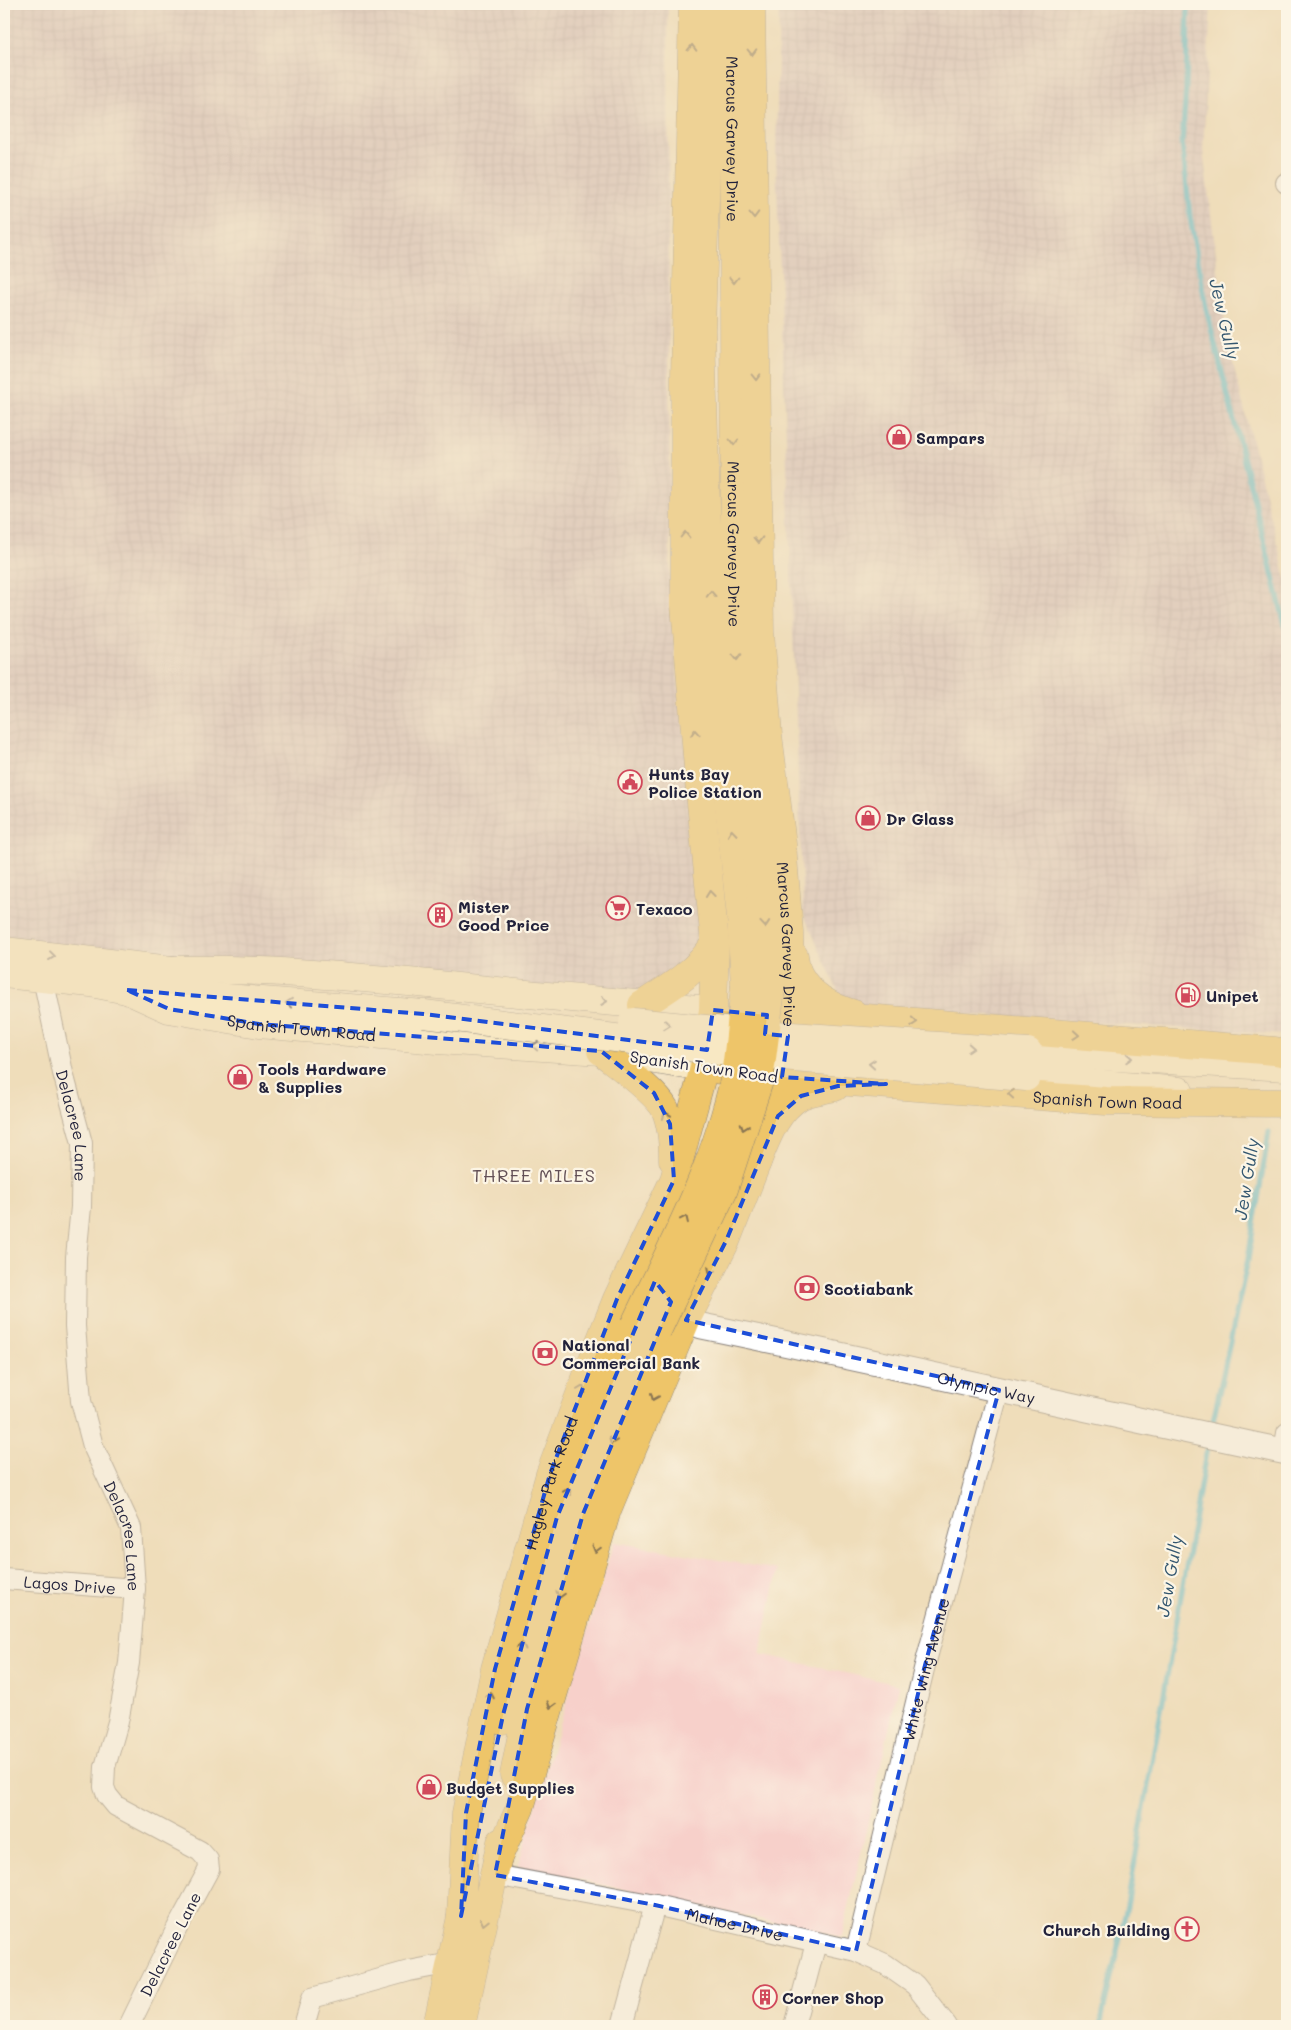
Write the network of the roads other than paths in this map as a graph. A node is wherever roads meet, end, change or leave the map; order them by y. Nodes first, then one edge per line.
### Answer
1 (693, 4) edge
2 (711, 4) edge
3 (732, 4) edge
4 (752, 4) edge
5 (726, 681) junction
6 (789, 932) junction
7 (715, 943) junction
8 (4, 951) edge
9 (172, 970) junction
10 (4, 974) edge
11 (43, 978) junction
12 (127, 990) junction
13 (642, 1005) junction
14 (426, 1008) junction
15 (713, 1010) junction
16 (791, 1017) junction
17 (866, 1018) junction
18 (601, 1051) junction
19 (1287, 1053) edge
20 (1027, 1064) junction
21 (1287, 1067) edge
22 (704, 1068) junction
23 (758, 1079) junction
24 (886, 1084) junction
25 (1287, 1102) edge
26 (758, 1162) junction
27 (674, 1180) junction
28 (686, 1320) junction
29 (645, 1329) junction
30 (999, 1390) junction
31 (1286, 1445) edge
32 (4, 1579) edge
33 (135, 1589) junction
34 (496, 1867) junction
35 (654, 1905) junction
36 (462, 1916) junction
37 (816, 1943) junction
38 (856, 1951) junction
39 (451, 1963) junction
40 (129, 2026) edge
41 (304, 2026) edge
42 (437, 2026) edge
43 (461, 2026) edge
44 (622, 2026) edge
45 (794, 2026) edge
46 (947, 2026) edge

7 -> 1 main road
5 -> 2 main road, Marcus Garvey Drive
3 -> 5 main road, Marcus Garvey Drive
4 -> 6 main road, Marcus Garvey Drive
5 - 23 main road, Marcus Garvey Drive, bridge
6 - 16 main road, Marcus Garvey Drive
6 - 17 main road
7 - 13 main road
7 - 15 main road
8 -> 9 main road, Spanish Town Road
9 -> 13 main road, Spanish Town Road
9 - 14 main road, Spanish Town Road
10 - 11 main road, Spanish Town Road
11 - 12 main road, Spanish Town Road
11 - 33 street, Delacree Lane
14 -> 12 main road, Spanish Town Road
18 -> 12 main road, Spanish Town Road
13 - 15 main road, Spanish Town Road
14 - 20 main road, Spanish Town Road, bridge
15 - 16 main road, Spanish Town Road
15 - 22 main road
16 - 17 main road, Spanish Town Road
16 - 23 main road, Marcus Garvey Drive
17 -> 19 main road, Spanish Town Road
18 - 22 main road, Spanish Town Road
27 -> 18 main road
20 -> 21 main road, Spanish Town Road
20 - 25 main road, Spanish Town Road
22 - 23 main road, Spanish Town Road
22 - 27 main road, Hagley Park Road
24 -> 23 main road, Spanish Town Road
23 -> 26 main road, Hagley Park Road
23 - 29 main road, Hagley Park Road, bridge
25 -> 24 main road, Spanish Town Road
24 - 26 main road
26 -> 28 main road, Hagley Park Road
27 - 28 main road
36 -> 27 main road, Hagley Park Road
28 - 30 street, Olympic Way
28 -> 34 main road, Hagley Park Road
29 -> 34 main road, Hagley Park Road
36 -> 29 main road, Hagley Park Road
30 - 31 street, Olympic Way
30 - 38 street, White Wing Avenue
32 - 33 street, Lagos Drive
33 - 40 street, Delacree Lane
34 - 35 street, Mahoe Drive
34 -> 43 main road, Hagley Park Road
35 - 37 street, Mahoe Drive
35 - 44 street
36 - 39 main road, Hagley Park Road
37 - 38 street, Mahoe Drive
37 - 45 street
38 - 46 street, Mahoe Drive
39 - 41 street
39 - 42 main road, Hagley Park Road

